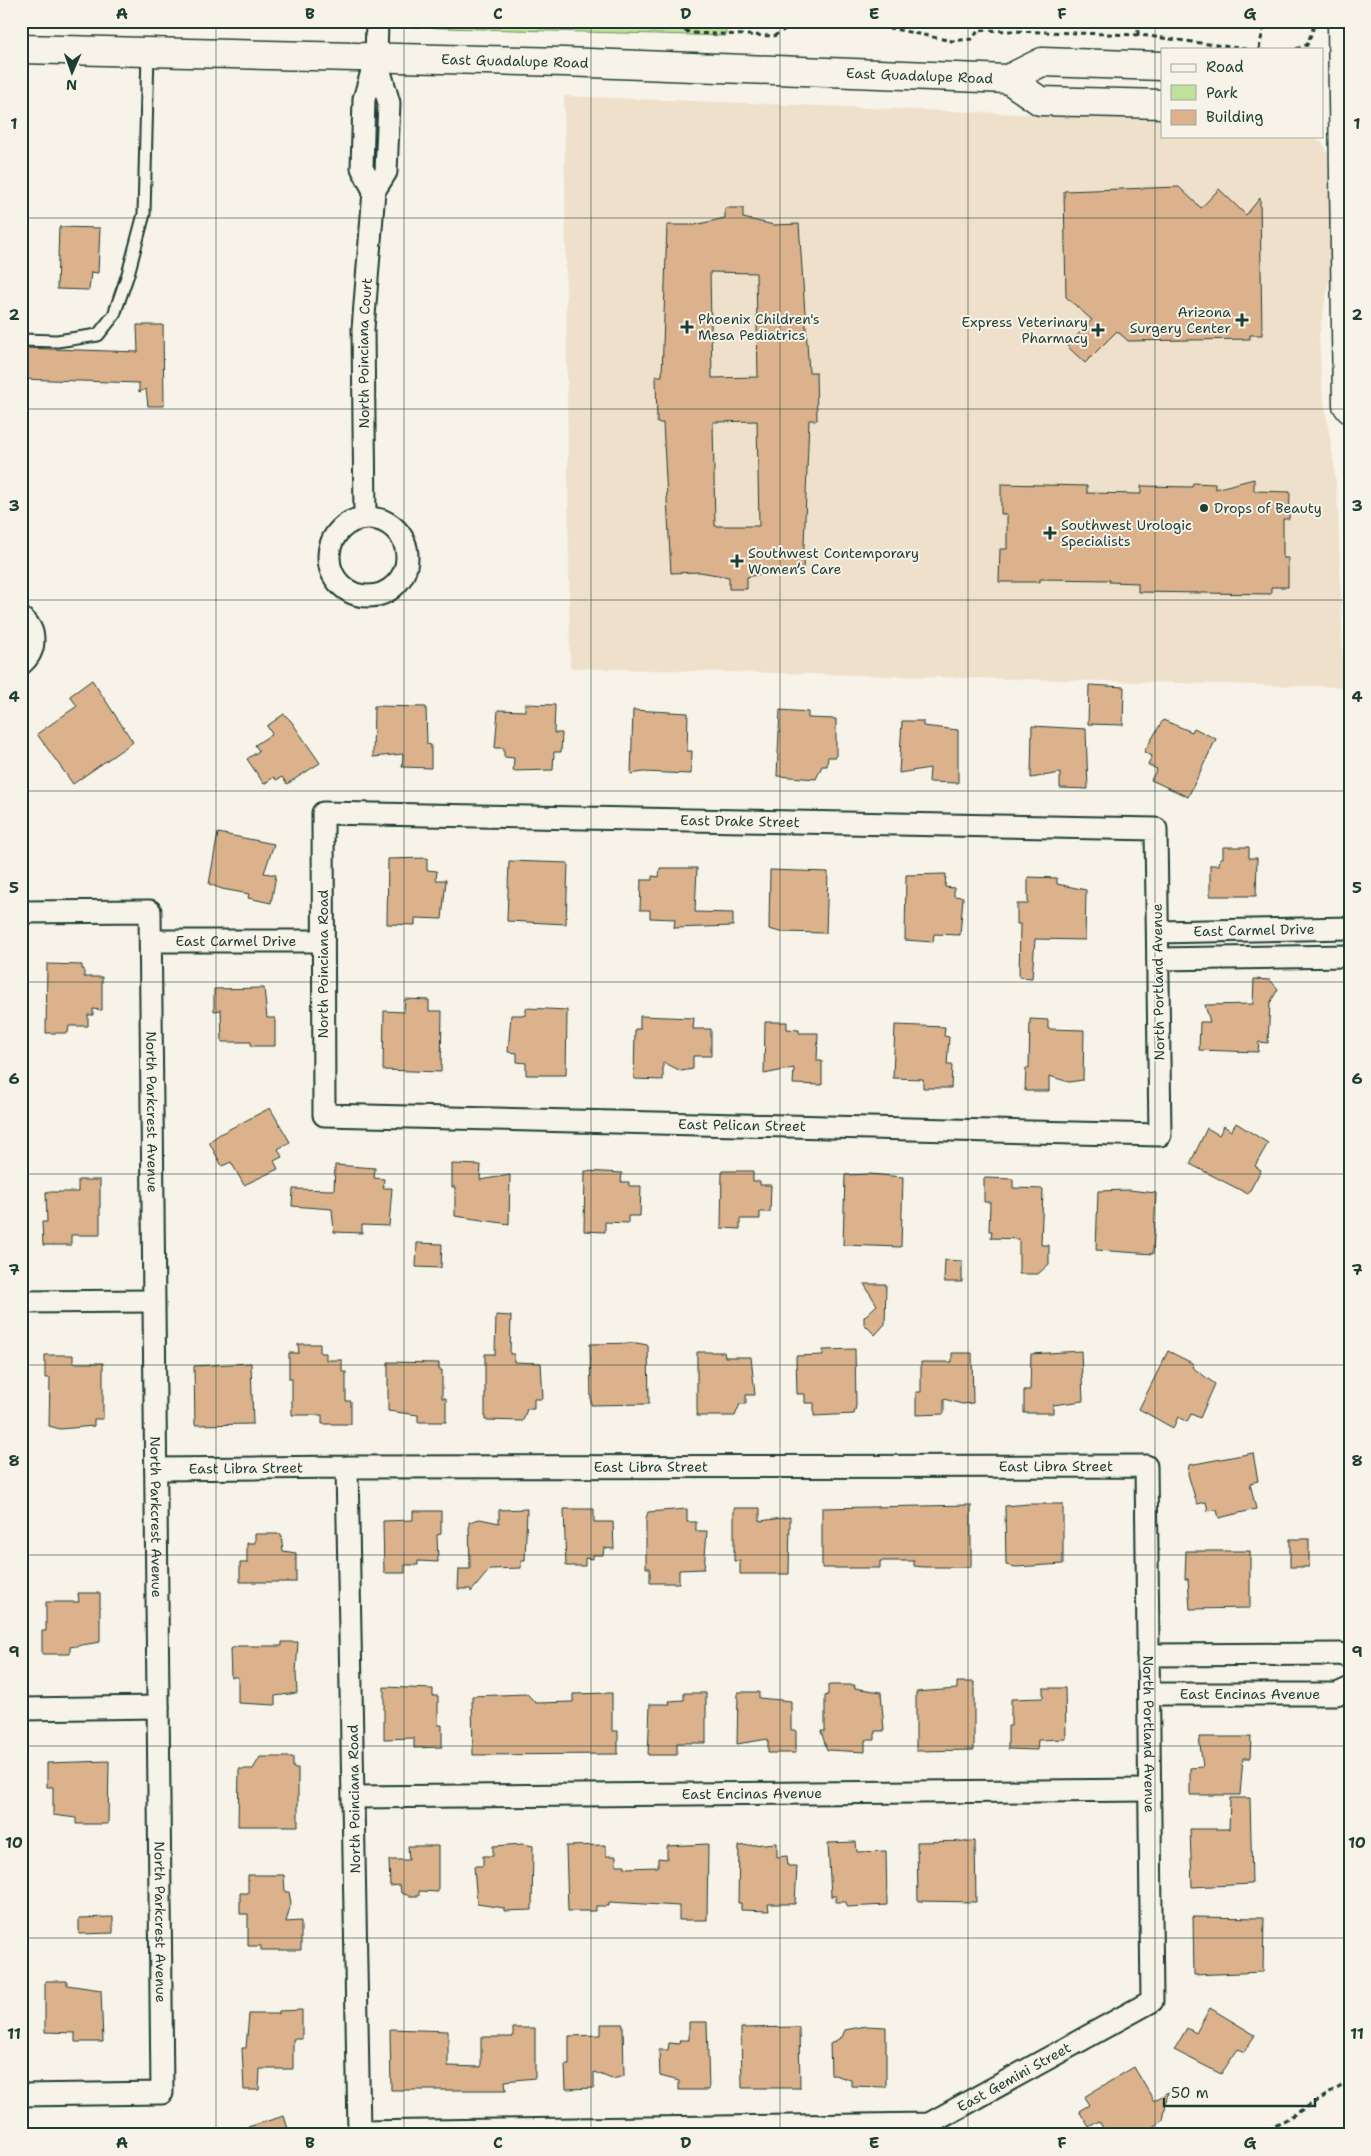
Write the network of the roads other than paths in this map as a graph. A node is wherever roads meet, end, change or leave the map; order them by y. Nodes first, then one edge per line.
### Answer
1 (377, 21) edge
2 (1342, 21) edge
3 (21, 49) edge
4 (148, 52) junction
5 (376, 58) junction
6 (1161, 66) edge
7 (1008, 78) junction
8 (1339, 90) edge
9 (1161, 104) edge
10 (21, 340) edge
11 (1350, 409) edge
12 (365, 518) dead end
13 (21, 618) edge
14 (21, 664) edge
15 (323, 813) joint
16 (1156, 829) joint
17 (21, 912) edge
18 (1350, 928) edge
19 (1158, 932) junction
20 (151, 941) junction
21 (322, 941) junction
22 (1350, 956) edge
23 (1158, 959) junction
24 (324, 1115) joint
25 (1160, 1135) joint
26 (152, 1301) junction
27 (21, 1302) edge
28 (1146, 1466) joint
29 (347, 1467) junction
30 (156, 1469) junction
31 (1148, 1655) junction
32 (1350, 1657) edge
33 (1350, 1688) edge
34 (1148, 1694) junction
35 (158, 1707) junction
36 (21, 1709) edge
37 (1149, 1790) junction
38 (354, 1797) junction
39 (1152, 2001) joint
40 (21, 2095) edge
41 (359, 2132) joint

1 - 5 street, North Poinciana Court
2 - 8 main road
3 - 4 main road, East Guadalupe Road
4 - 5 main road, East Guadalupe Road
4 - 10 lane
5 - 7 main road, East Guadalupe Road
5 - 12 street, North Poinciana Court
6 - 7 main road, East Guadalupe Road
7 - 9 main road, East Guadalupe Road
8 - 11 main road
13 - 14 street
15 - 16 street, East Drake Street
15 - 21 street, North Poinciana Road
16 - 19 street, North Portland Avenue
17 - 20 street, North Parkcrest Avenue
18 - 19 street, East Carmel Drive
19 - 23 street, North Portland Avenue
20 - 21 street, East Carmel Drive
20 - 26 street, North Parkcrest Avenue
21 - 24 street, North Poinciana Road
22 - 23 street, East Carmel Drive
23 - 25 street, North Portland Avenue
24 - 25 street, East Pelican Street
26 - 27 street
26 - 30 street, North Parkcrest Avenue
28 - 29 street, East Libra Street
28 - 31 street, North Portland Avenue
29 - 30 street, East Libra Street
29 - 38 street, North Poinciana Road
30 - 35 street, North Parkcrest Avenue
31 - 32 street
31 - 34 street, North Portland Avenue
33 - 34 street, East Encinas Avenue
34 - 37 street, North Portland Avenue
35 - 36 street
35 - 40 street, North Parkcrest Avenue
37 - 38 street, East Encinas Avenue
37 - 39 street, North Portland Avenue
38 - 41 street, North Poinciana Road
39 - 41 street, East Gemini Street

